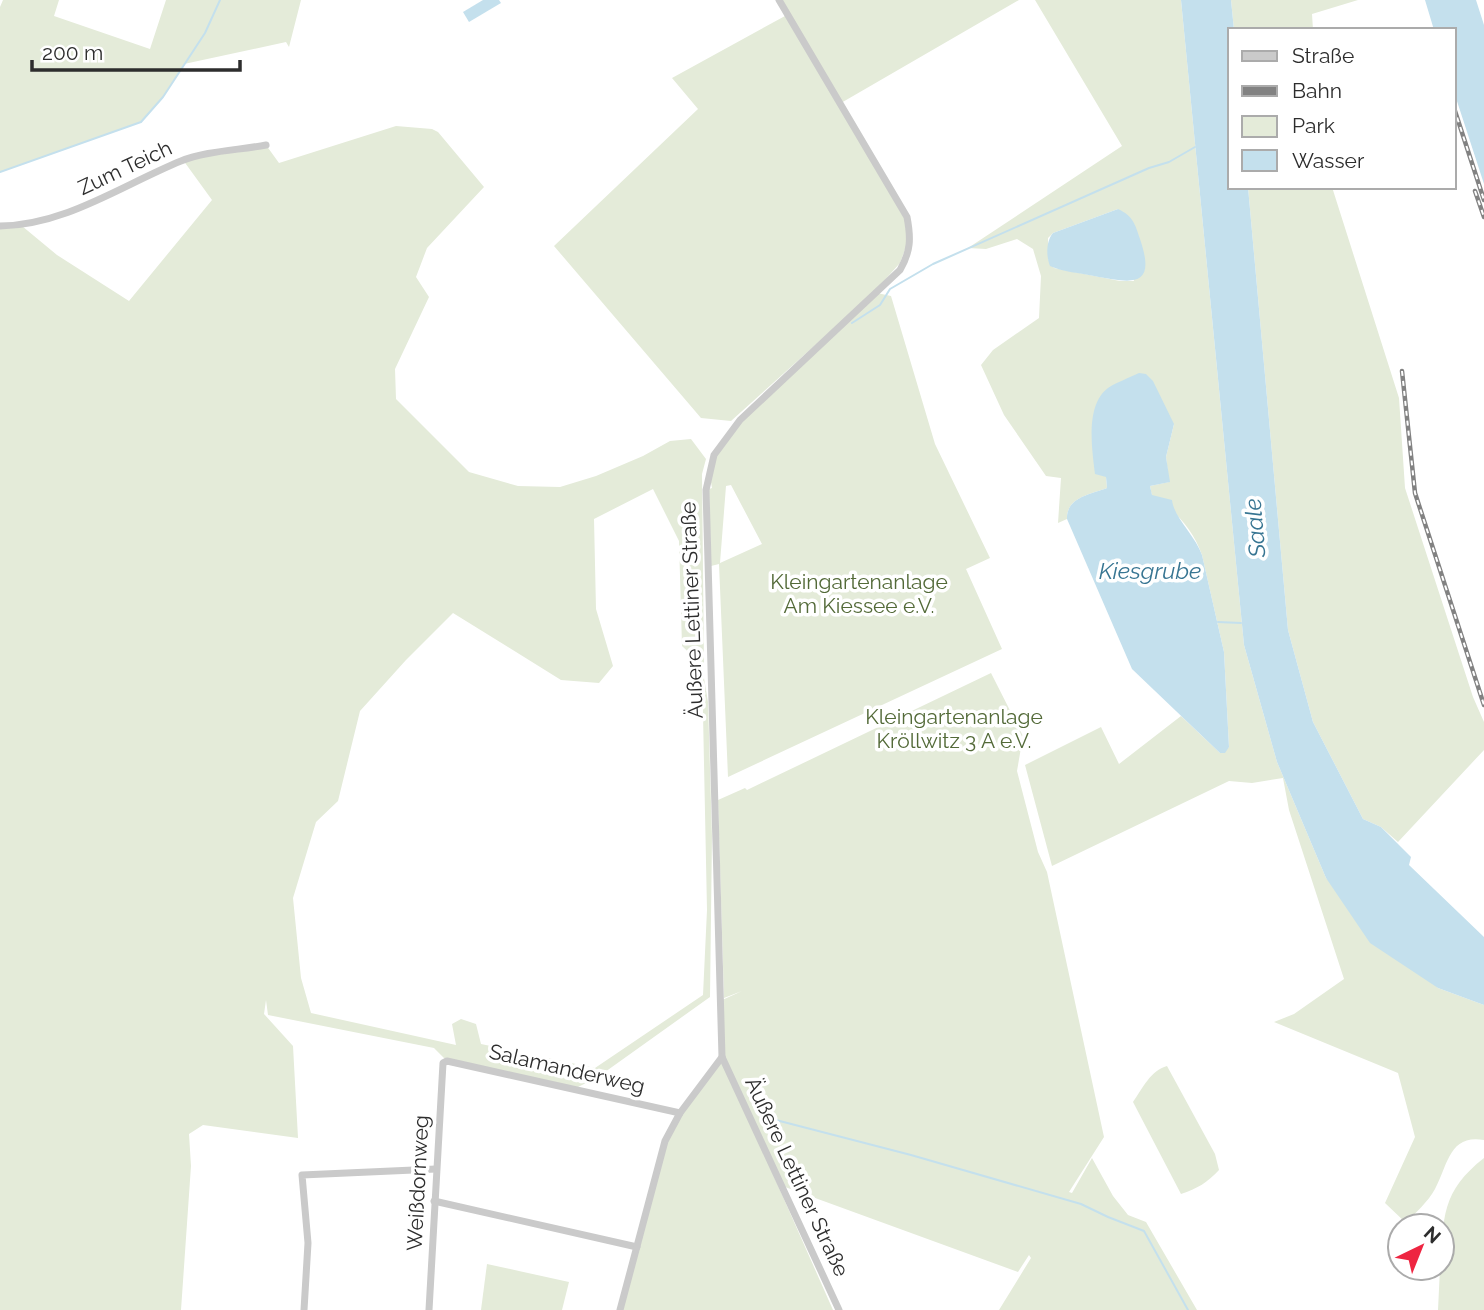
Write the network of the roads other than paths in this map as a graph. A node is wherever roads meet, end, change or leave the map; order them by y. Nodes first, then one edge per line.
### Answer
1 (779, 0) edge
2 (266, 145) dead end
3 (0, 226) edge
4 (722, 1057) junction
5 (447, 1061) joint
6 (680, 1113) junction
7 (436, 1169) junction
8 (434, 1201) junction
9 (637, 1247) junction
10 (304, 1310) edge
11 (429, 1310) edge
12 (620, 1310) edge
13 (839, 1310) edge

1 - 4 street, Äußere Lettiner Straße
2 - 3 street, Zum Teich
4 - 6 street
4 - 13 street, Äußere Lettiner Straße
5 - 6 street, Salamanderweg
5 - 7 street, Weißdornweg
6 - 9 street
7 - 8 street, Weißdornweg
7 - 10 street
8 - 9 street
8 - 11 street, Weißdornweg
9 - 12 street

